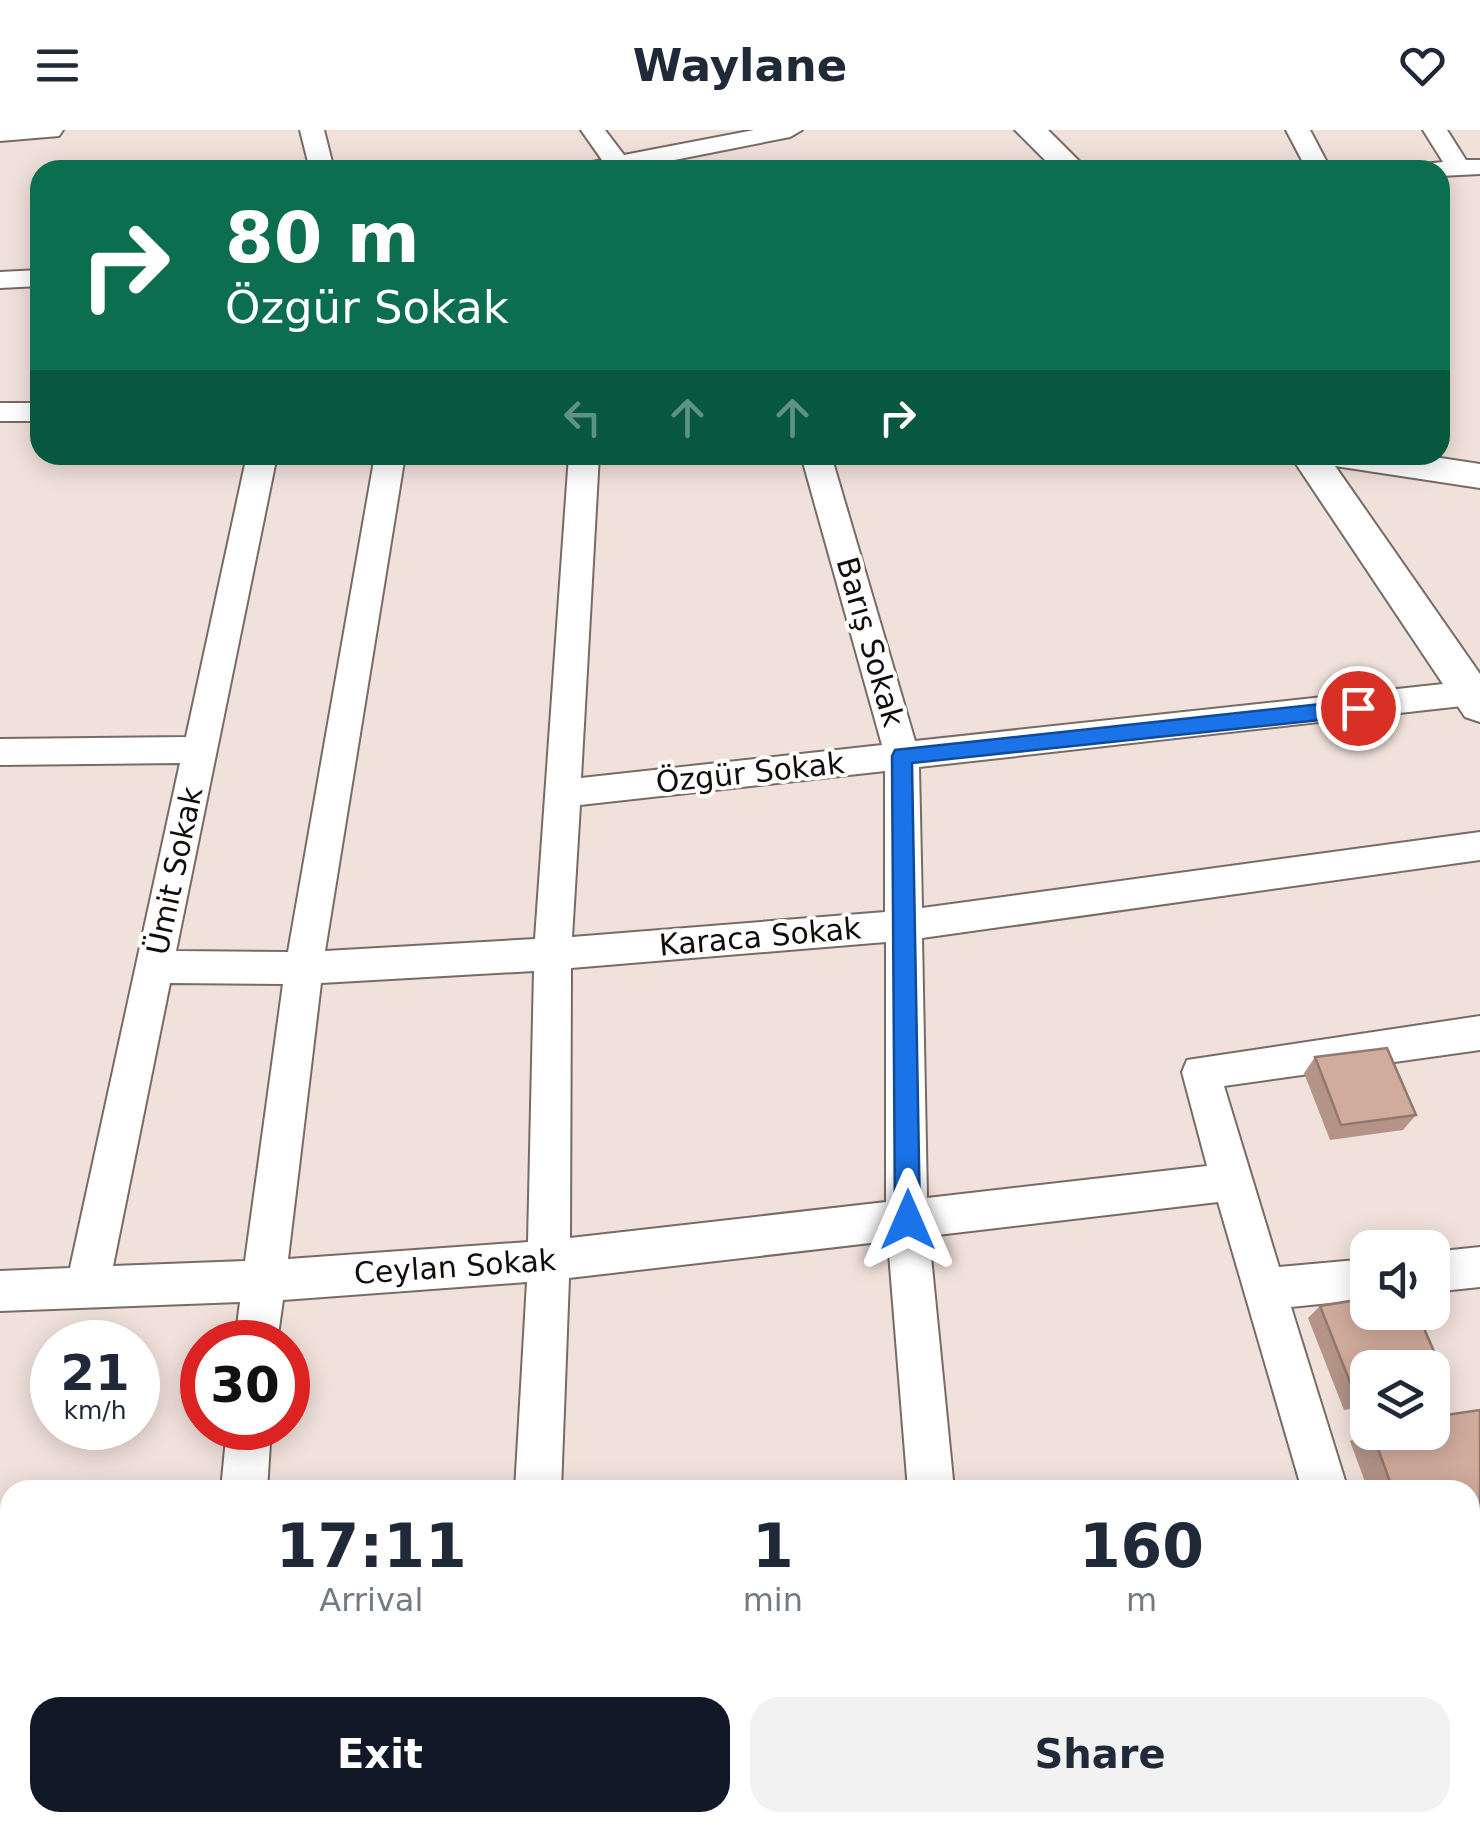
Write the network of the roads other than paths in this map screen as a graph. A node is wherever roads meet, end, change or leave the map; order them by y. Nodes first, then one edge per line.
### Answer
1 (48, 130) edge
2 (312, 130) edge
3 (593, 130) edge
4 (790, 130) edge
5 (1030, 130) edge
6 (1298, 130) edge
7 (1435, 130) edge
8 (0, 132) edge
9 (320, 160) edge
10 (615, 160) edge
11 (692, 160) edge
12 (1062, 160) edge
13 (1314, 160) edge
14 (1470, 167) edge
15 (30, 278) edge
16 (0, 280) edge
17 (0, 412) edge
18 (30, 412) edge
19 (260, 465) edge
20 (388, 465) edge
21 (583, 465) edge
22 (819, 465) edge
23 (1315, 465) edge
24 (1406, 465) edge
25 (1480, 476) edge
26 (1477, 698) edge
27 (200, 750) junction
28 (0, 752) edge
29 (902, 756) junction
30 (565, 793) junction
31 (1480, 846) edge
32 (906, 925) junction
33 (552, 954) junction
34 (154, 966) junction
35 (304, 968) junction
36 (1480, 1034) edge
37 (1232, 1182) junction
38 (908, 1220) junction
39 (550, 1260) junction
40 (1480, 1267) edge
41 (1450, 1270) edge
42 (262, 1281) junction
43 (1350, 1281) edge
44 (87, 1288) junction
45 (1265, 1289) junction
46 (0, 1292) edge
47 (258, 1320) edge
48 (248, 1450) edge
49 (245, 1480) edge
50 (539, 1480) edge
51 (930, 1480) edge
52 (1321, 1480) edge

1 - 8 street
2 - 9 street
3 - 10 street
4 - 11 street
5 - 12 street
6 - 13 street
7 - 14 street
15 - 16 street
17 - 18 street
19 - 27 street, Ümit Sokak
20 - 35 street
21 - 30 street
22 - 29 street, Barış Sokak
23 - 26 street
24 - 25 street
26 - 29 street, Özgür Sokak
27 - 28 street
27 - 34 street, Ümit Sokak
29 - 30 street, Özgür Sokak
29 - 32 street, Barış Sokak
30 - 33 street
31 - 32 street, Karaca Sokak
32 - 33 street, Karaca Sokak
32 - 38 street, Barış Sokak
33 - 35 street, Karaca Sokak
33 - 39 street
34 - 35 street, Karaca Sokak
34 - 44 street, Ümit Sokak
35 - 42 street
36 - 37 street
37 - 38 street, Ceylan Sokak
37 - 45 street
38 - 39 street, Ceylan Sokak
38 - 51 street, Barış Sokak
39 - 42 street, Ceylan Sokak
39 - 50 street
40 - 41 street
42 - 44 street, Ceylan Sokak
42 - 47 street
43 - 45 street
44 - 46 street, Ceylan Sokak
45 - 52 street
48 - 49 street

